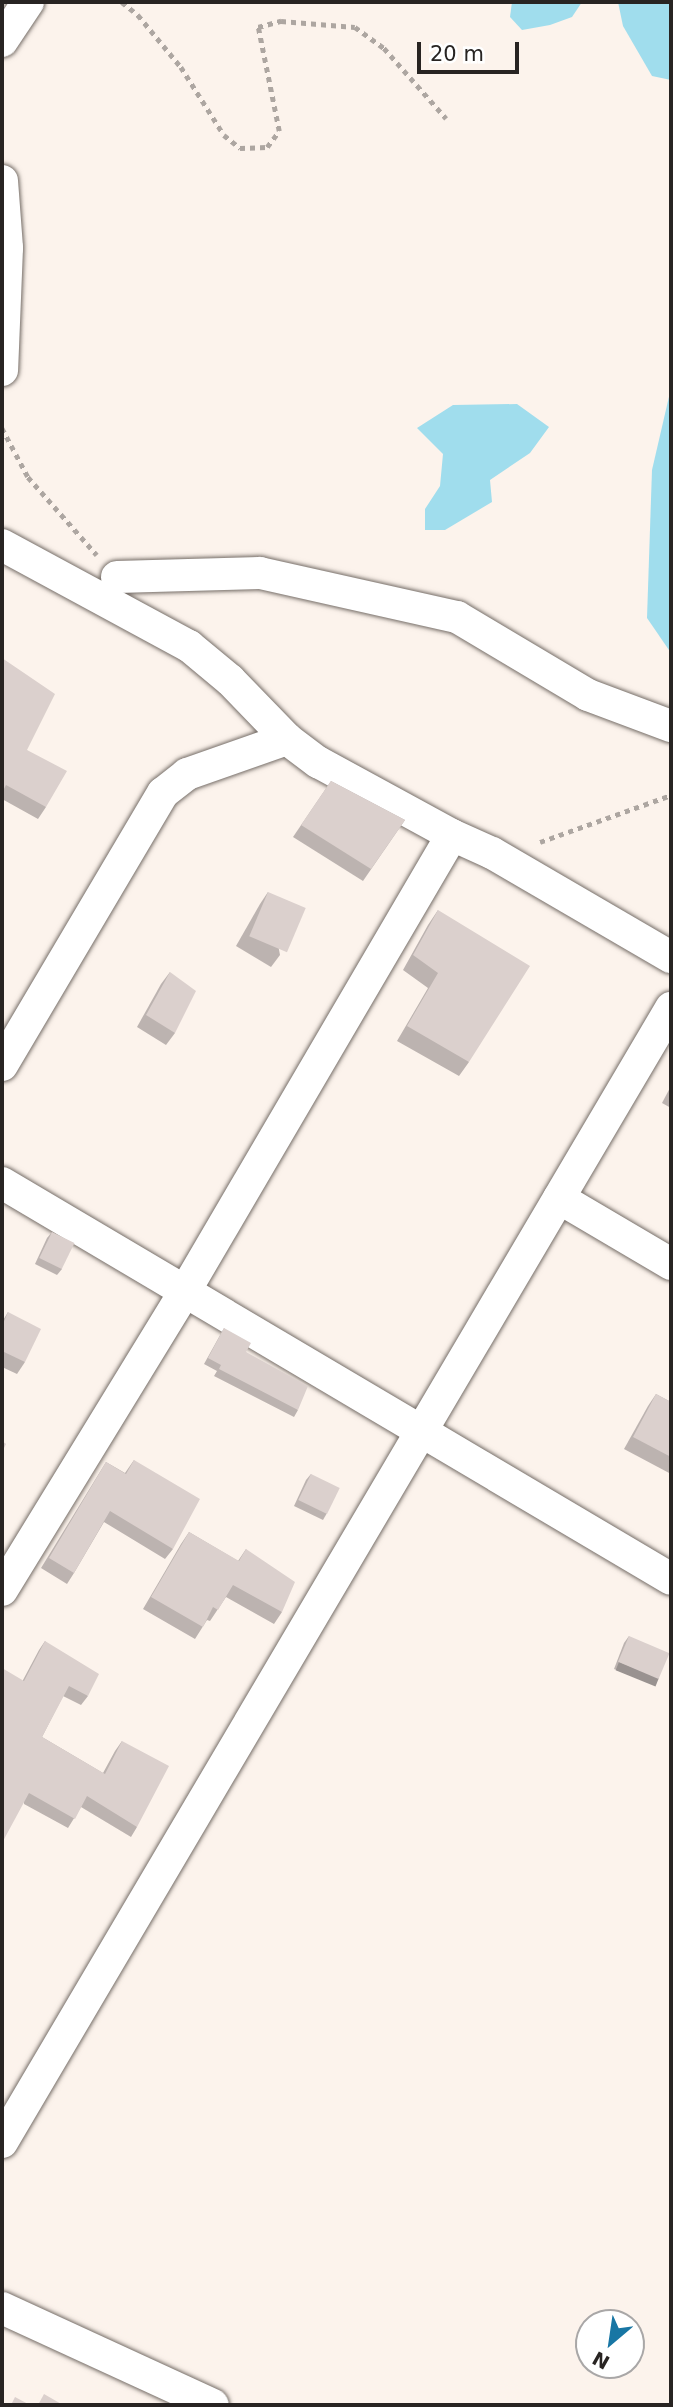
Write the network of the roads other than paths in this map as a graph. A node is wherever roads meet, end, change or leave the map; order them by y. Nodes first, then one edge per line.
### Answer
1 (54, 2) edge
2 (16, 21) edge
3 (2, 181) edge
4 (2, 370) edge
5 (2, 545) edge
6 (117, 577) road end
7 (671, 726) edge
8 (287, 739) junction
9 (452, 835) junction
10 (671, 957) edge
11 (671, 1008) edge
12 (2, 1065) edge
13 (2, 1183) edge
14 (559, 1198) junction
15 (671, 1264) edge
16 (185, 1291) junction
17 (421, 1431) junction
18 (671, 1579) edge
19 (2, 1590) edge
20 (2, 2141) edge
21 (2, 2308) edge
22 (213, 2405) edge

1 - 2 street
3 - 4 street
5 - 8 street
6 - 7 street
8 - 9 street
8 - 12 street
9 - 10 street
9 - 16 street
11 - 14 street
13 - 16 street
14 - 15 street
14 - 17 street
16 - 17 street
16 - 19 street
17 - 18 street
17 - 20 street
21 - 22 street

